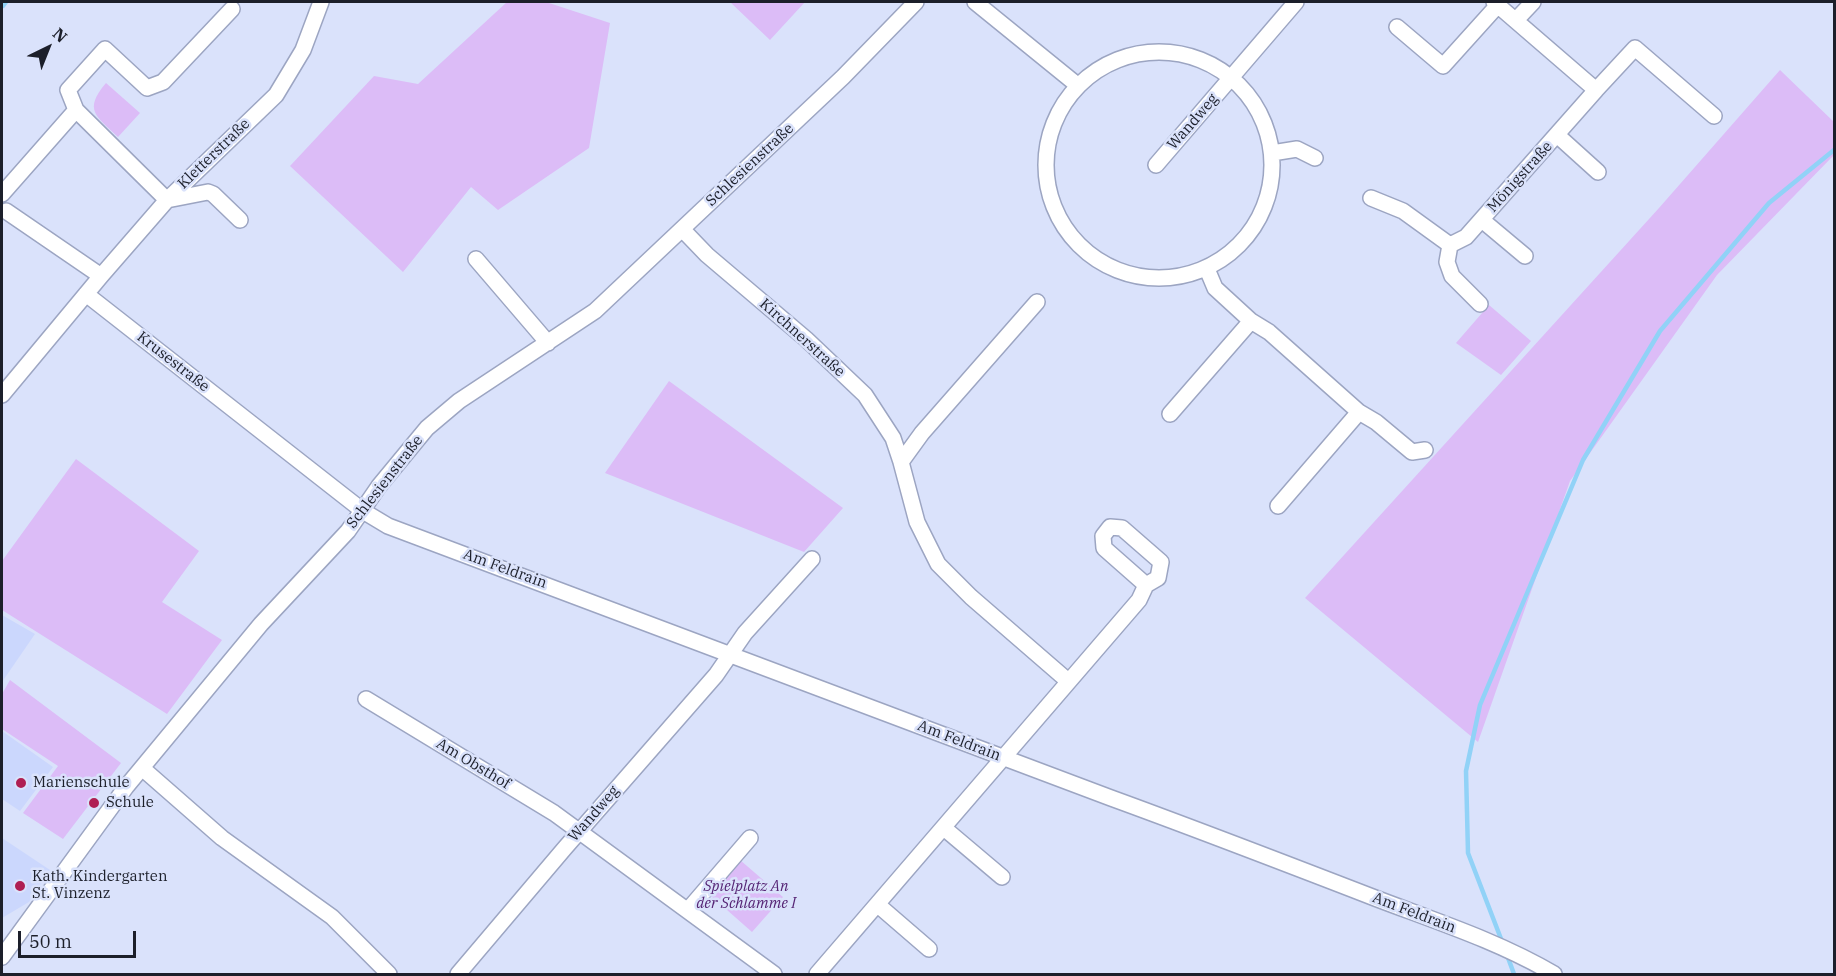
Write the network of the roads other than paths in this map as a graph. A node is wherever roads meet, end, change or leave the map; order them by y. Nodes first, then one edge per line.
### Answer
1 (321, 2) edge
2 (916, 2) edge
3 (975, 2) edge
4 (1296, 2) edge
5 (1533, 2) edge
6 (1496, 3) edge
7 (232, 9) dead end
8 (1516, 20) junction
9 (1397, 27) dead end
10 (1229, 80) junction
11 (1076, 84) junction
12 (1596, 90) junction
13 (76, 110) junction
14 (1714, 116) dead end
15 (1557, 135) junction
16 (1272, 153) junction
17 (1315, 158) dead end
18 (1156, 165) dead end
19 (1598, 172) dead end
20 (2, 194) edge
21 (1371, 198) dead end
22 (167, 200) junction
23 (6, 211) dead end
24 (240, 220) dead end
25 (1482, 220) junction
26 (682, 229) junction
27 (1450, 244) junction
28 (1525, 256) dead end
29 (476, 259) dead end
30 (1207, 269) junction
31 (101, 276) junction
32 (86, 294) junction
33 (1037, 302) dead end
34 (1480, 304) dead end
35 (1251, 321) junction
36 (548, 343) junction
37 (2, 395) edge
38 (1359, 412) junction
39 (1170, 414) dead end
40 (1425, 450) dead end
41 (901, 462) junction
42 (1278, 506) dead end
43 (363, 511) junction
44 (812, 559) dead end
45 (1146, 585) dead end
46 (731, 655) junction
47 (1068, 681) junction
48 (366, 699) dead end
49 (1004, 758) junction
50 (142, 768) junction
51 (945, 828) junction
52 (579, 831) junction
53 (750, 838) dead end
54 (1002, 877) dead end
55 (878, 905) junction
56 (688, 910) junction
57 (929, 949) dead end
58 (2, 957) edge
59 (389, 975) edge
60 (458, 975) edge
61 (774, 975) edge
62 (817, 975) edge
63 (1554, 975) edge

1 - 22 street, Kletterstraße
2 - 26 street, Schlesienstraße
3 - 11 street
4 - 10 street
5 - 8 street
6 - 8 street
6 - 9 street
7 - 13 street
8 - 12 street
10 - 11 street
10 - 16 street
10 - 18 street, Wandweg
11 - 30 street
12 - 14 street, Mönigstraße
12 - 15 street, Mönigstraße
13 - 20 street
13 - 22 street
15 - 19 street, Mönigstraße
15 - 25 street, Mönigstraße
16 - 17 street
16 - 30 street
21 - 27 street
22 - 24 street
22 - 31 street, Kletterstraße
23 - 31 street
25 - 27 street, Mönigstraße
25 - 28 street, Mönigstraße
26 - 36 street, Schlesienstraße
26 - 41 street, Kirchnerstraße
27 - 34 street
29 - 36 street
30 - 35 street
31 - 32 street, Kletterstraße
32 - 37 street
32 - 43 street, Krusestraße
33 - 41 street
35 - 38 street
35 - 39 street
36 - 43 street, Schlesienstraße
38 - 40 street
38 - 42 street
41 - 47 street, Kirchnerstraße
43 - 46 street, Am Feldrain
43 - 50 street, Schlesienstraße
44 - 46 street, Wandweg
45 - 47 street
46 - 49 street, Am Feldrain
46 - 52 street, Wandweg
47 - 49 street
48 - 52 street, Am Obsthof
49 - 51 street
49 - 63 street, Am Feldrain
50 - 58 street, Schlesienstraße
50 - 59 street
51 - 54 street
51 - 55 street
52 - 56 street, Am Obsthof
52 - 60 street, Wandweg
53 - 56 street
55 - 57 street
55 - 62 street
56 - 61 street, Am Obsthof

